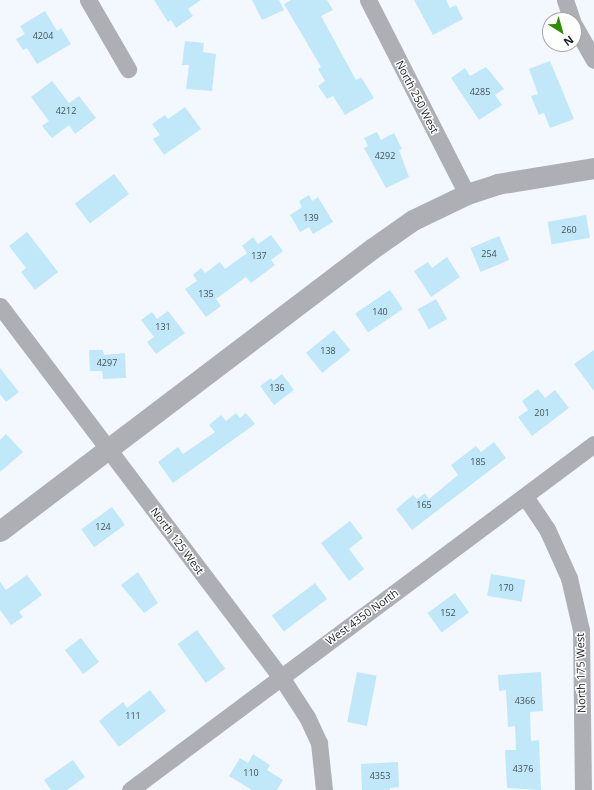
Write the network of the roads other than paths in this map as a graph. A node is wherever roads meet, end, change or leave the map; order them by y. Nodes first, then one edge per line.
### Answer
1 (88, 0) edge
2 (368, 0) edge
3 (565, 0) edge
4 (569, 12) edge
5 (582, 39) edge
6 (594, 60) edge
7 (128, 69) dead end
8 (594, 168) edge
9 (467, 194) junction
10 (0, 306) edge
11 (594, 444) edge
12 (107, 449) junction
13 (526, 498) junction
14 (0, 531) edge
15 (281, 677) junction
16 (130, 790) edge
17 (324, 790) edge
18 (583, 790) edge

1 - 7 street
2 - 9 street, North 250 West
3 - 4 street
5 - 6 street
8 - 9 street
9 - 12 street
10 - 12 street, North 125 West
11 - 13 street, West 4350 North
12 - 14 street
12 - 15 street, North 125 West
13 - 15 street, West 4350 North
13 - 18 street, North 175 West
15 - 16 street, West 4350 North
15 - 17 street, North 125 West

